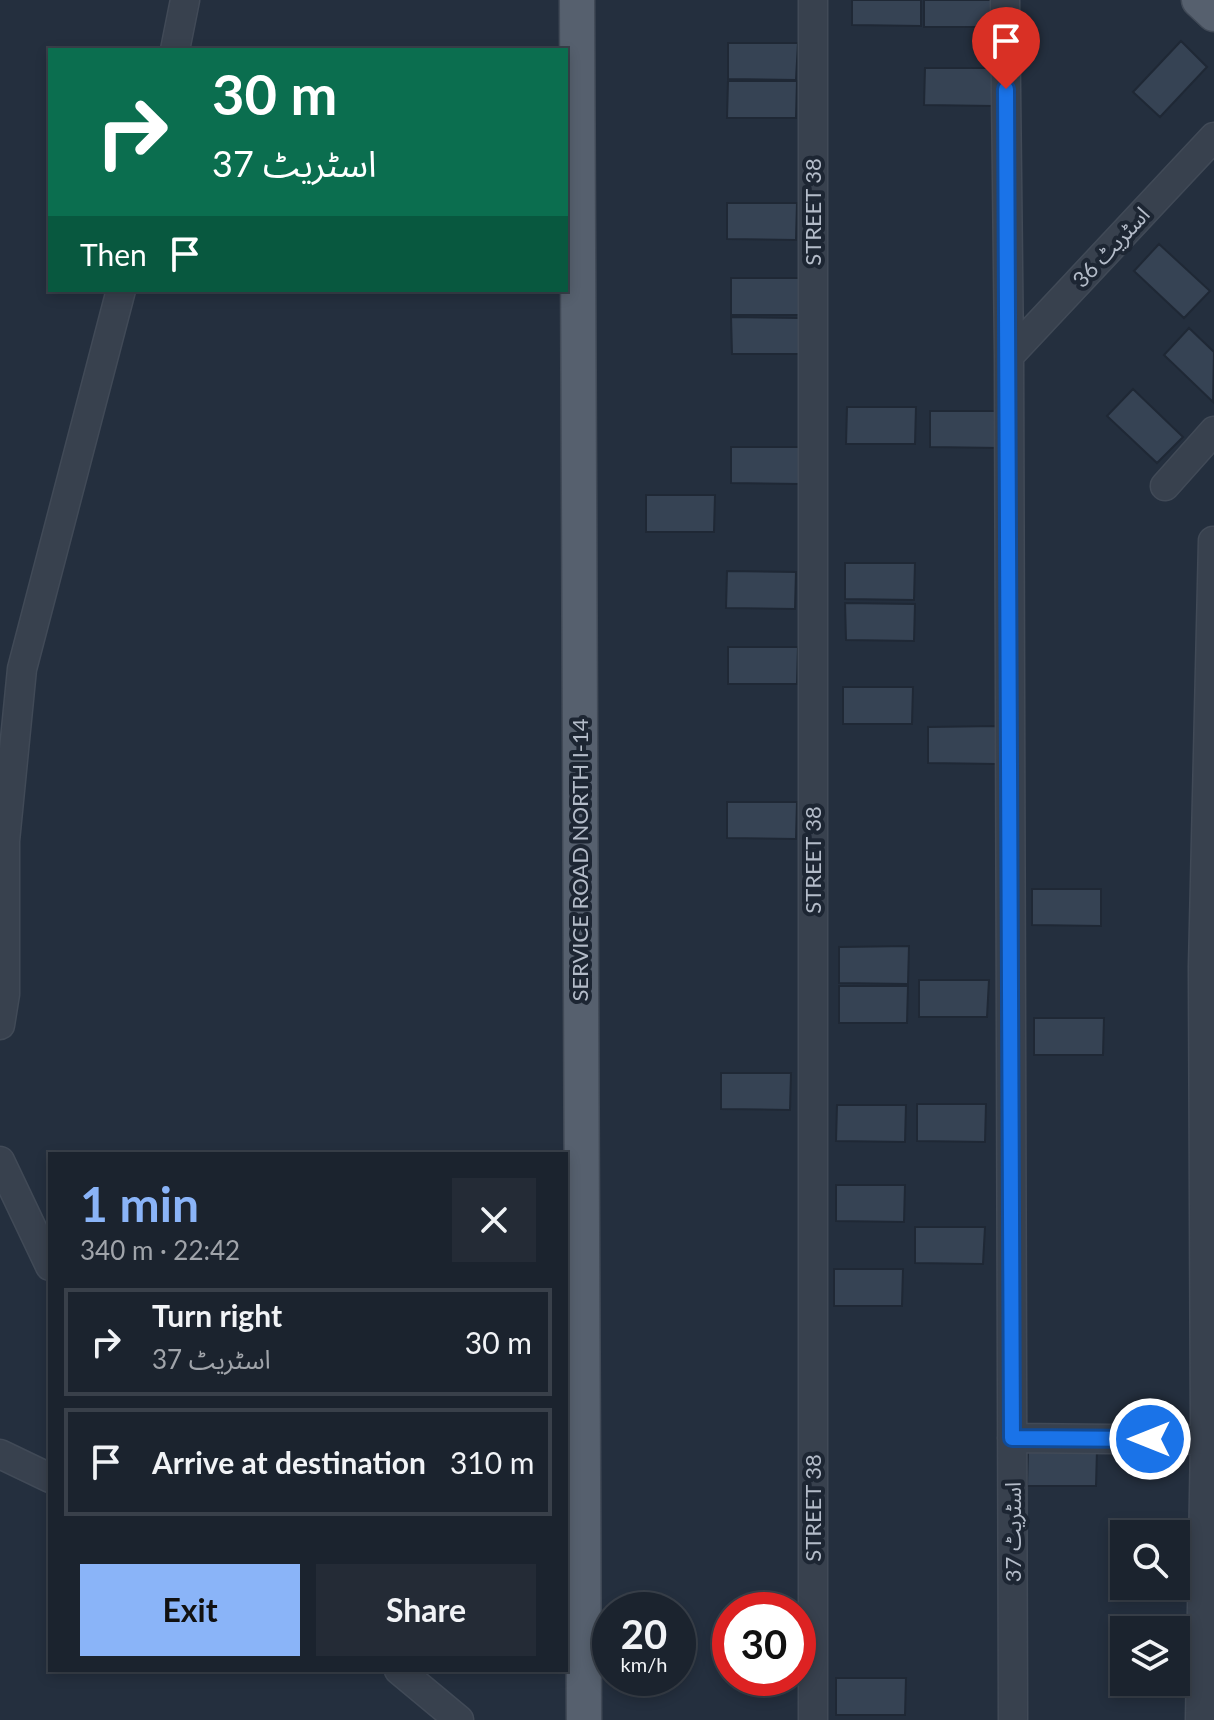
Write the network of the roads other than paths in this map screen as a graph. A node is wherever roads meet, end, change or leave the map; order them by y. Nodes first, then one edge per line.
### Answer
1 (185, 0) edge
2 (577, 0) edge
3 (813, 0) edge
4 (1005, 0) edge
5 (1199, 0) edge
6 (1214, 14) edge
7 (175, 48) edge
8 (1214, 137) edge
9 (120, 292) edge
10 (1009, 356) junction
11 (1214, 431) edge
12 (1165, 486) dead end
13 (1213, 541) edge
14 (0, 1025) edge
15 (0, 1161) edge
16 (48, 1262) edge
17 (1012, 1438) junction
18 (1205, 1440) junction
19 (0, 1454) edge
20 (48, 1477) edge
21 (401, 1672) edge
22 (459, 1720) edge
23 (584, 1720) edge
24 (813, 1720) edge
25 (1013, 1720) edge
26 (1200, 1720) edge

1 - 7 street
2 - 23 main road, SERVICE ROAD NORTH I-14
3 - 24 street, STREET 38
4 - 10 street, اسٹریٹ 37
5 - 6 main road
8 - 10 street, اسٹریٹ 36
9 - 14 street
10 - 17 street, اسٹریٹ 37
11 - 12 street
13 - 18 street
15 - 16 street
17 - 18 street
17 - 25 street, اسٹریٹ 37
18 - 26 street
19 - 20 street
21 - 22 street

